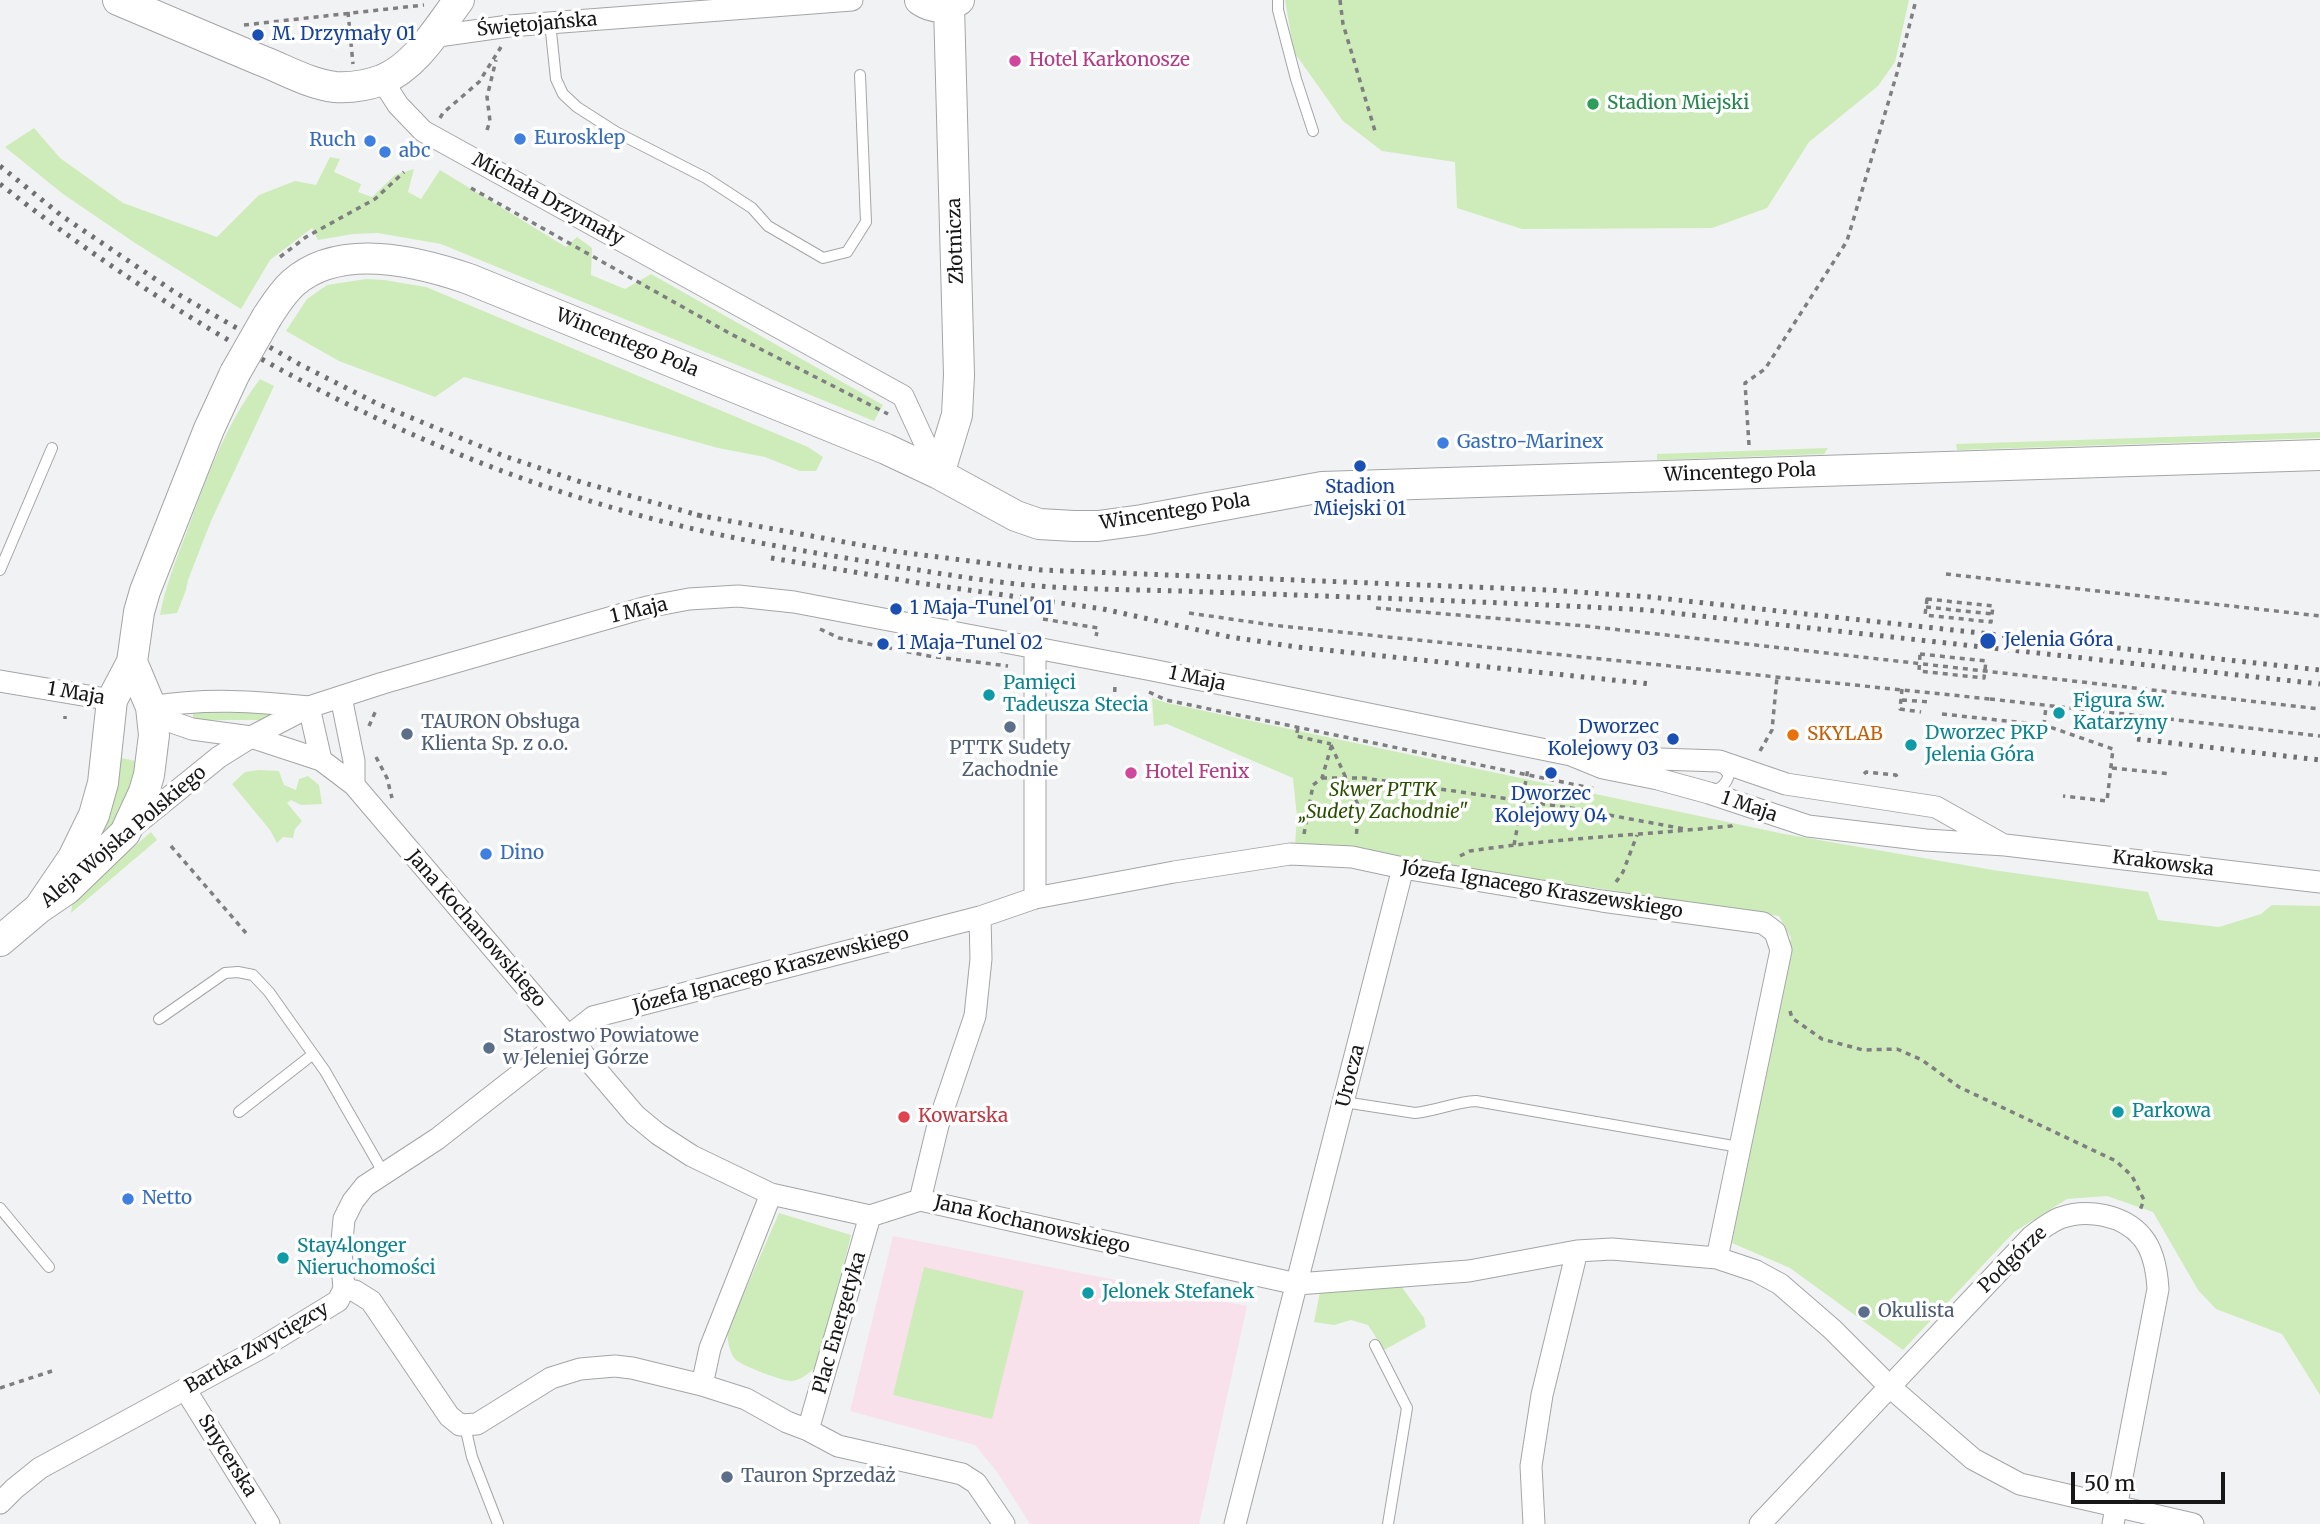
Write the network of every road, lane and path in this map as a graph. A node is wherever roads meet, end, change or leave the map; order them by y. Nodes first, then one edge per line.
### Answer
1 (118, 0) edge
2 (852, 0) edge
3 (1278, 0) edge
4 (1340, 0) edge
5 (1916, 0) edge
6 (446, 2) edge
7 (943, 2) edge
8 (348, 12) junction
9 (238, 26) dead end
10 (551, 32) dead end
11 (431, 37) junction
12 (505, 39) dead end
13 (497, 54) junction
14 (354, 66) dead end
15 (860, 75) dead end
16 (382, 80) junction
17 (440, 118) dead end
18 (487, 130) dead end
19 (1313, 131) dead end
20 (1375, 131) dead end
21 (404, 172) dead end
22 (471, 188) dead end
23 (279, 257) dead end
24 (890, 415) dead end
25 (1749, 445) dead end
26 (52, 448) dead end
27 (2320, 454) edge
28 (939, 474) junction
29 (0, 570) edge
30 (1946, 574) dead end
31 (1926, 607) junction
32 (1376, 608) dead end
33 (1189, 613) dead end
34 (1992, 614) junction
35 (2320, 616) edge
36 (1043, 619) dead end
37 (817, 628) dead end
38 (1096, 636) dead end
39 (1035, 649) junction
40 (132, 662) junction
41 (1919, 662) junction
42 (1005, 665) dead end
43 (1985, 670) junction
44 (1777, 677) junction
45 (0, 681) edge
46 (1114, 686) dead end
47 (1902, 689) junction
48 (1160, 696) dead end
49 (341, 697) junction
50 (1901, 699) junction
51 (112, 700) junction
52 (1931, 702) dead end
53 (378, 706) dead end
54 (2046, 706) junction
55 (151, 707) junction
56 (309, 708) junction
57 (2320, 709) edge
58 (57, 712) dead end
59 (1114, 712) dead end
60 (1921, 712) dead end
61 (1942, 714) dead end
62 (74, 715) dead end
63 (1299, 722) dead end
64 (2044, 725) junction
65 (1298, 728) junction
66 (2320, 736) edge
67 (251, 737) junction
68 (359, 739) junction
69 (1331, 745) junction
70 (1760, 751) dead end
71 (374, 754) dead end
72 (1571, 755) junction
73 (321, 760) junction
74 (1719, 761) junction
75 (2112, 768) junction
76 (1528, 769) dead end
77 (1866, 772) dead end
78 (2171, 774) dead end
79 (1527, 775) junction
80 (1347, 777) junction
81 (387, 778) dead end
82 (1322, 778) junction
83 (1898, 779) dead end
84 (354, 785) junction
85 (1605, 791) dead end
86 (1709, 793) junction
87 (2063, 796) dead end
88 (1522, 801) junction
89 (1731, 826) dead end
90 (1690, 830) junction
91 (125, 832) junction
92 (1637, 835) junction
93 (1304, 838) dead end
94 (1355, 841) dead end
95 (1514, 845) junction
96 (2005, 845) junction
97 (171, 846) dead end
98 (1470, 851) dead end
99 (1403, 868) junction
100 (2320, 883) edge
101 (1035, 898) junction
102 (1602, 901) junction
103 (39, 908) junction
104 (981, 917) junction
105 (246, 933) dead end
106 (0, 941) edge
107 (1788, 1005) dead end
108 (159, 1019) dead end
109 (568, 1036) junction
110 (312, 1055) junction
111 (1344, 1102) junction
112 (239, 1112) dead end
113 (1739, 1147) junction
114 (383, 1172) junction
115 (771, 1194) junction
116 (920, 1200) junction
117 (0, 1208) edge
118 (870, 1216) junction
119 (2133, 1228) junction
120 (1577, 1251) junction
121 (1717, 1258) junction
122 (49, 1267) dead end
123 (1297, 1284) junction
124 (344, 1289) junction
125 (1374, 1345) dead end
126 (52, 1371) dead end
127 (702, 1385) junction
128 (1890, 1387) junction
129 (0, 1388) edge
130 (185, 1388) junction
131 (464, 1426) junction
132 (808, 1430) junction
133 (0, 1503) edge
134 (2115, 1515) edge
135 (269, 1524) edge
136 (498, 1524) edge
137 (1004, 1524) edge
138 (1235, 1524) edge
139 (1388, 1524) edge
140 (1534, 1524) edge
141 (1760, 1524) edge
142 (2193, 1524) edge

1 - 16 street
2 - 11 street, Świętojańska
3 - 19 lane
4 - 20 path
5 - 25 path
6 - 8 path
6 - 11 street
7 - 28 street, Złotnicza
8 - 9 path
8 - 14 path
10 - 15 lane
11 - 16 street
12 - 13 path
13 - 17 path
13 - 18 path
16 - 28 street, Michała Drzymały
21 - 23 path
22 - 24 path
26 - 29 lane
27 - 28 street, Wincentego Pola
28 - 40 street, Wincentego Pola, bridge
30 - 35 path
31 - 34 path
31 - 34 path
31 - 34 path
32 - 41 path
33 - 44 path
36 - 38 path
37 - 42 path
39 - 49 street, 1 Maja
39 - 72 street, 1 Maja
39 - 101 street
40 - 51 street, Wincentego Pola
40 - 55 street
41 - 43 path
41 - 43 path
41 - 43 path
43 - 57 path
44 - 47 path
44 - 70 path
45 - 51 street, 1 Maja
46 - 59 path
47 - 50 path
47 - 54 path
48 - 65 path
49 - 56 street, 1 Maja
49 - 68 street
50 - 52 path
50 - 60 path
51 - 55 street, 1 Maja
51 - 103 street, Wincentego Pola
53 - 68 path
54 - 64 path
54 - 66 path
55 - 56 street, 1 Maja
55 - 67 street, 1 Maja
55 - 91 street
56 - 67 street, 1 Maja
56 - 73 street
58 - 62 path
61 - 64 path
63 - 65 path
64 - 75 path
65 - 69 path
65 - 79 path
67 - 73 street, Jana Kochanowskiego
67 - 91 street, Aleja Wojska Polskiego
68 - 84 street
69 - 80 path
69 - 82 path
71 - 81 path
72 - 74 street
72 - 86 street, 1 Maja
73 - 84 street, Jana Kochanowskiego
74 - 86 lane
74 - 96 street
75 - 78 path
75 - 87 path
76 - 79 path
77 - 83 path
79 - 85 path
79 - 88 path
80 - 82 path
80 - 88 path
80 - 94 path
82 - 93 path
84 - 109 street, Jana Kochanowskiego
86 - 96 street, 1 Maja
88 - 90 path
88 - 95 path
89 - 90 path
90 - 92 path
91 - 103 street, Aleja Wojska Polskiego
92 - 95 path
92 - 102 path
95 - 98 path
96 - 100 street, Krakowska
97 - 105 path
99 - 101 street, Józefa Ignacego Kraszewskiego
99 - 102 street, Józefa Ignacego Kraszewskiego
99 - 111 street, Urocza
101 - 104 street, Józefa Ignacego Kraszewskiego
102 - 113 street, Józefa Ignacego Kraszewskiego
103 - 106 street, Aleja Wojska Polskiego
104 - 109 street, Józefa Ignacego Kraszewskiego
104 - 116 street
107 - 119 path
108 - 110 lane
109 - 114 street, Bartka Zwycięzcy
109 - 115 street, Jana Kochanowskiego
110 - 112 lane
110 - 114 lane
111 - 113 lane
111 - 123 street, Urocza
113 - 121 street, Józefa Ignacego Kraszewskiego
114 - 124 street, Bartka Zwycięzcy
115 - 118 street, Jana Kochanowskiego
115 - 127 street
116 - 118 street, Jana Kochanowskiego
116 - 123 street, Jana Kochanowskiego
117 - 122 lane
118 - 132 street, Plac Energetyka
119 - 128 street, Podgórze
119 - 134 street
120 - 121 street
120 - 123 street
120 - 140 street
121 - 128 street
123 - 138 street, Urocza
124 - 130 street, Bartka Zwycięzcy
124 - 131 street
125 - 139 lane
126 - 129 path
127 - 131 street
127 - 132 street
128 - 134 street
128 - 141 street, Podgórze
130 - 133 street, Bartka Zwycięzcy
130 - 135 street, Snycerska
131 - 136 lane
132 - 137 street
134 - 142 street

